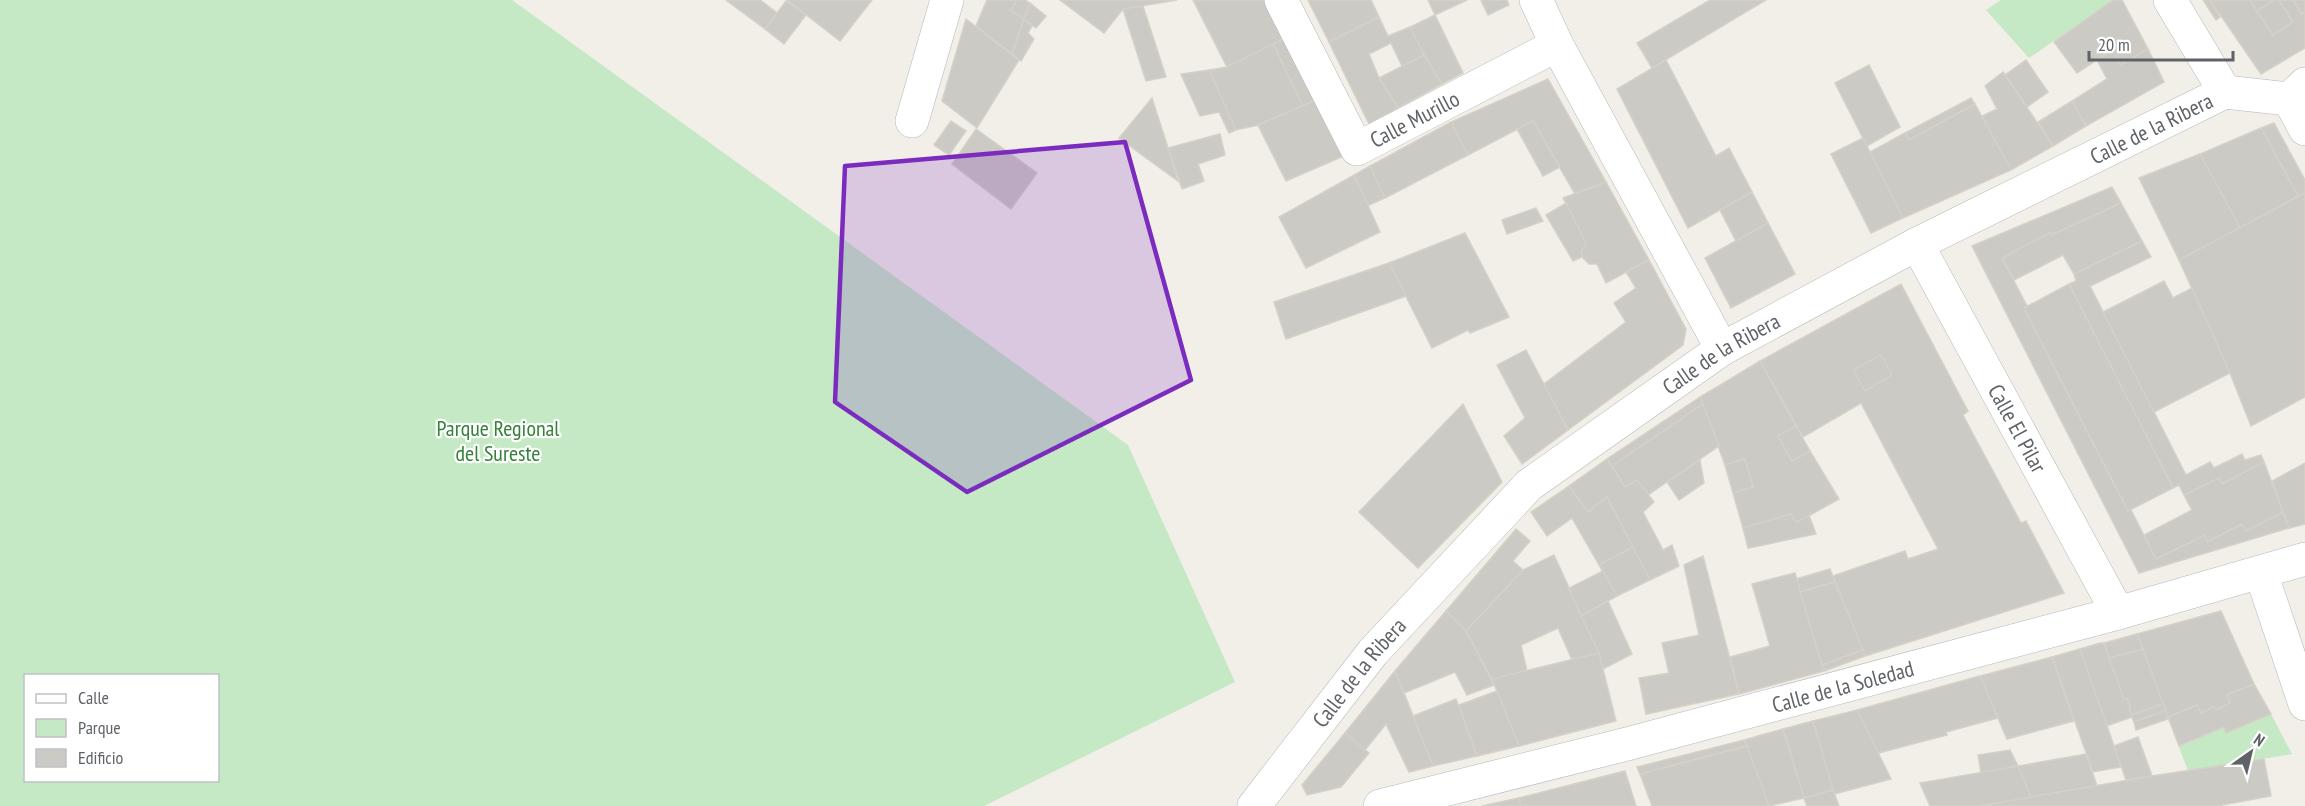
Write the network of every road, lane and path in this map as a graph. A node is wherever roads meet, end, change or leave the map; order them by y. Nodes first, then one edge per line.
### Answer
1 (947, 0) edge
2 (1281, 0) edge
3 (1536, 0) edge
4 (2170, 0) edge
5 (1557, 45) junction
6 (2297, 91) edge
7 (2225, 92) junction
8 (912, 121) dead end
9 (2305, 129) edge
10 (1917, 244) junction
11 (1722, 349) junction
12 (2305, 559) edge
13 (2261, 573) junction
14 (2118, 613) junction
15 (2305, 704) edge
16 (1266, 799) edge
17 (1380, 806) edge

1 - 8 street
2 - 5 street, Calle Murillo
3 - 5 street
4 - 7 street
5 - 11 street
6 - 7 street, Calle de la Ribera
6 - 9 street
7 - 10 street, Calle de la Ribera
10 - 11 street, Calle de la Ribera
10 - 14 street, Calle El Pilar
11 - 16 street, Calle de la Ribera
12 - 13 street, Calle de la Soledad
13 - 14 street, Calle de la Soledad
13 - 15 street
14 - 17 street, Calle de la Soledad

